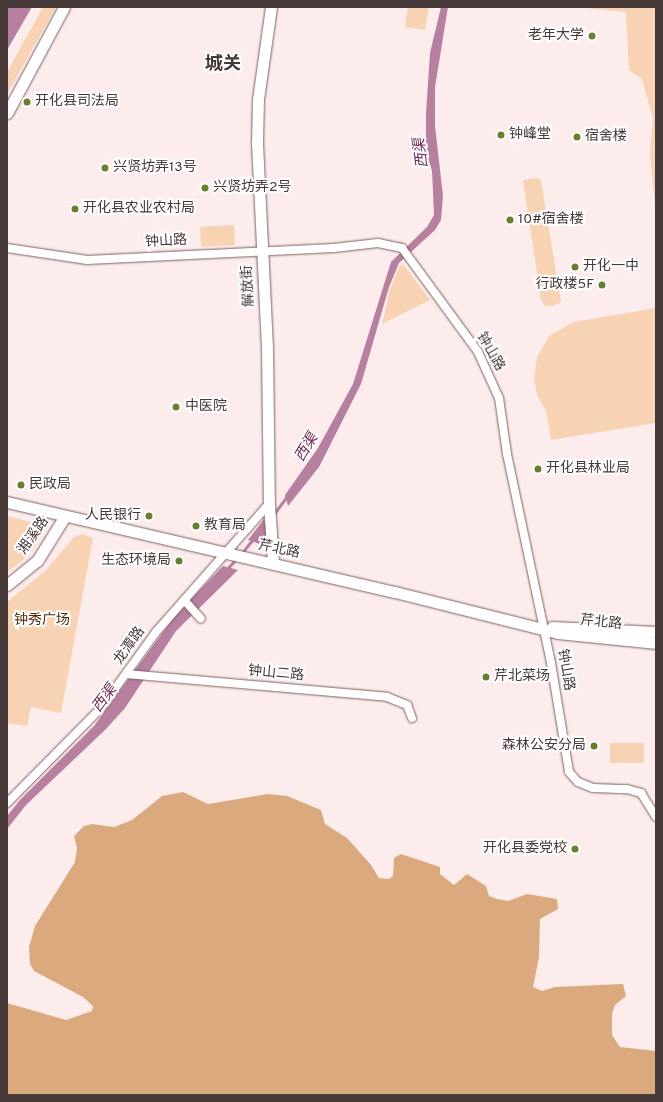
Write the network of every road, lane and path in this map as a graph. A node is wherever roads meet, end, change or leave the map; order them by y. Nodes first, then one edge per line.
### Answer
1 (64, 7) edge
2 (271, 7) edge
3 (7, 113) edge
4 (7, 248) edge
5 (262, 250) junction
6 (7, 502) edge
7 (269, 504) junction
8 (65, 516) junction
9 (223, 553) junction
10 (273, 563) junction
11 (7, 585) edge
12 (184, 600) junction
13 (201, 619) dead end
14 (544, 627) junction
15 (656, 632) edge
16 (656, 643) edge
17 (126, 674) junction
18 (412, 718) dead end
19 (7, 803) edge
20 (656, 817) edge

1 - 3 main road
2 - 5 main road, 解放街
4 - 5 street, 钟山路
5 - 7 main road, 解放街
5 - 14 street, 钟山路
6 - 8 main road, 芹北路
7 - 9 street, 龙潭路
7 - 10 main road, 解放街
8 - 9 main road, 芹北路
8 - 11 main road, 湘溪路
9 - 10 main road, 芹北路
9 - 12 street, 龙潭路
10 - 14 main road, 芹北路
12 - 13 street
12 - 17 street, 龙潭路
14 - 15 main road, 芹北路
14 - 16 main road, 芹北路
14 - 20 street, 钟山路
17 - 18 street, 钟山二路
17 - 19 street, 龙潭路

